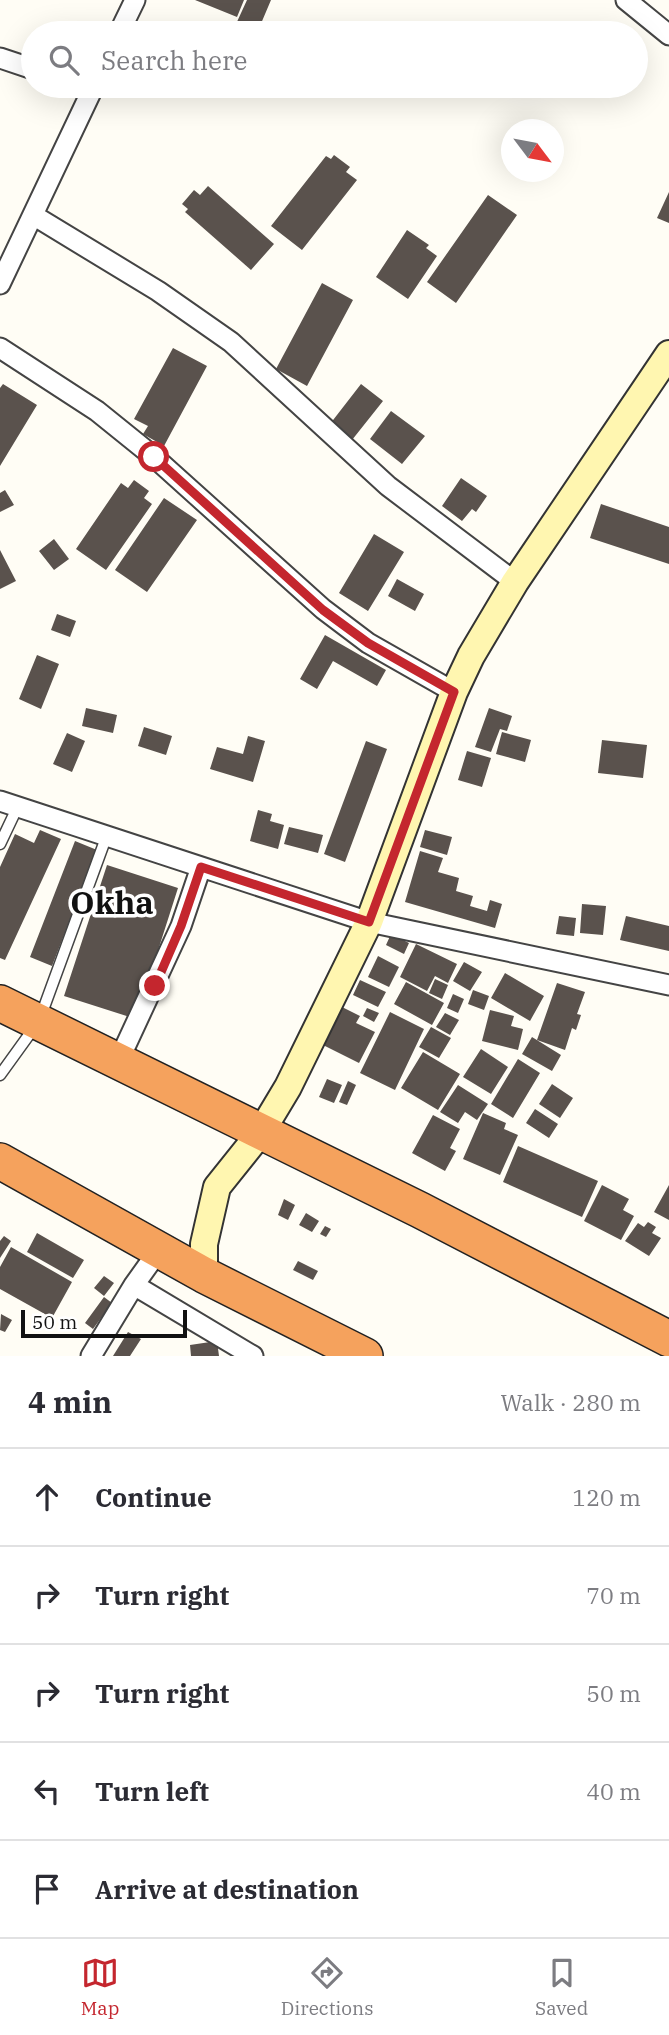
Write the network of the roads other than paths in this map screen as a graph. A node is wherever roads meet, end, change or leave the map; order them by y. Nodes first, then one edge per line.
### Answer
1 (135, 0) edge
2 (626, 0) edge
3 (125, 21) edge
4 (669, 35) edge
5 (0, 58) edge
6 (21, 65) edge
7 (86, 98) edge
8 (33, 215) junction
9 (0, 284) edge
10 (0, 348) edge
11 (669, 354) edge
12 (515, 582) junction
13 (454, 692) junction
14 (9, 803) edge
15 (107, 835) junction
16 (0, 844) edge
17 (201, 867) junction
18 (369, 922) junction
19 (669, 985) edge
20 (0, 1003) edge
21 (40, 1021) junction
22 (118, 1062) junction
23 (0, 1076) edge
24 (261, 1132) junction
25 (0, 1161) edge
26 (159, 1251) junction
27 (204, 1275) junction
28 (134, 1285) junction
29 (669, 1339) edge
30 (91, 1356) edge
31 (253, 1356) edge
32 (365, 1356) edge

1 - 3 street
2 - 4 street
5 - 6 street
7 - 8 street
8 - 9 street
8 - 12 street
10 - 13 street
11 - 12 street
12 - 13 street
13 - 18 street
14 - 15 street
14 - 16 lane
15 - 17 street
15 - 21 lane
17 - 18 street
17 - 22 street
18 - 19 street
18 - 24 street
20 - 21 highway
21 - 22 highway
21 - 23 lane
22 - 24 highway
24 - 27 street
24 - 29 highway
25 - 26 highway
26 - 27 highway
26 - 28 street
27 - 32 highway
28 - 30 street
28 - 31 street

